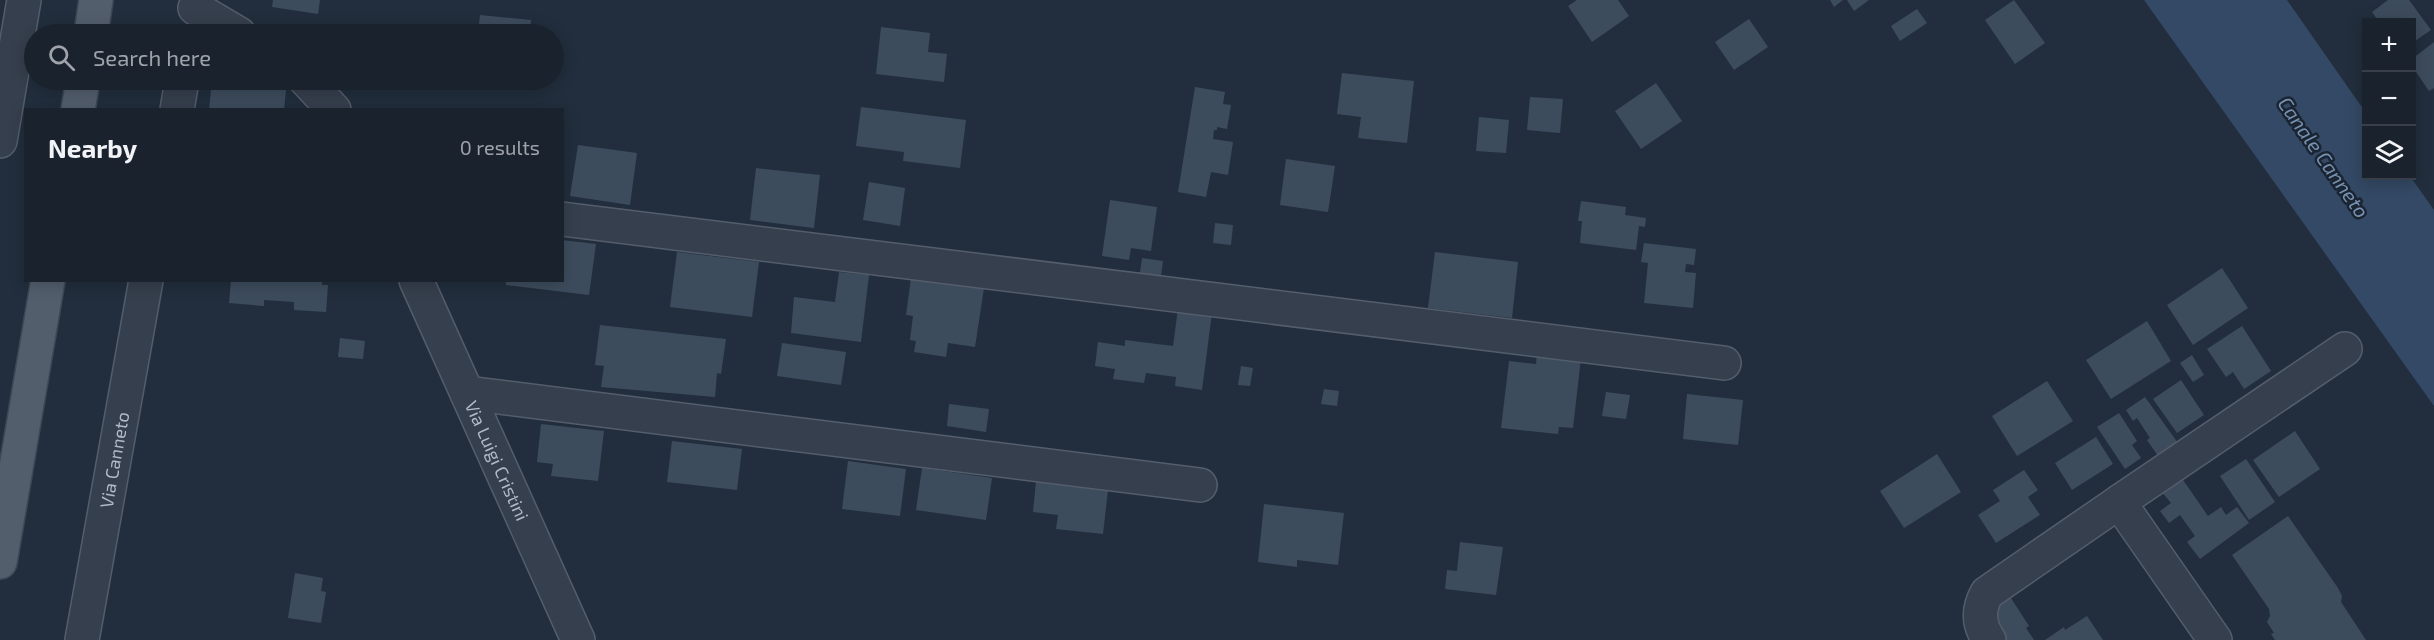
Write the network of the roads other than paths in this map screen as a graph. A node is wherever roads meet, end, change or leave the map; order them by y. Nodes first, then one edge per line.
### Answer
1 (24, 0) edge
2 (96, 0) edge
3 (194, 14) edge
4 (92, 24) edge
5 (216, 24) edge
6 (81, 90) edge
7 (180, 90) edge
8 (315, 90) edge
9 (78, 108) edge
10 (177, 108) edge
11 (332, 108) edge
12 (0, 141) edge
13 (564, 219) edge
14 (48, 282) edge
15 (146, 282) edge
16 (417, 282) edge
17 (2345, 349) dead end
18 (1724, 363) dead end
19 (467, 393) junction
20 (1200, 485) dead end
21 (2119, 502) junction
22 (0, 562) edge
23 (82, 640) edge
24 (578, 640) edge
25 (1989, 640) edge
26 (2215, 640) edge

1 - 12 street
2 - 4 main road
3 - 5 street
6 - 9 main road
7 - 10 street
8 - 11 street
13 - 18 street
14 - 22 main road
15 - 23 street, Via Canneto
16 - 19 street, Via Luigi Cristini
17 - 21 street
19 - 20 street
19 - 24 street, Via Luigi Cristini
21 - 25 street
21 - 26 street

